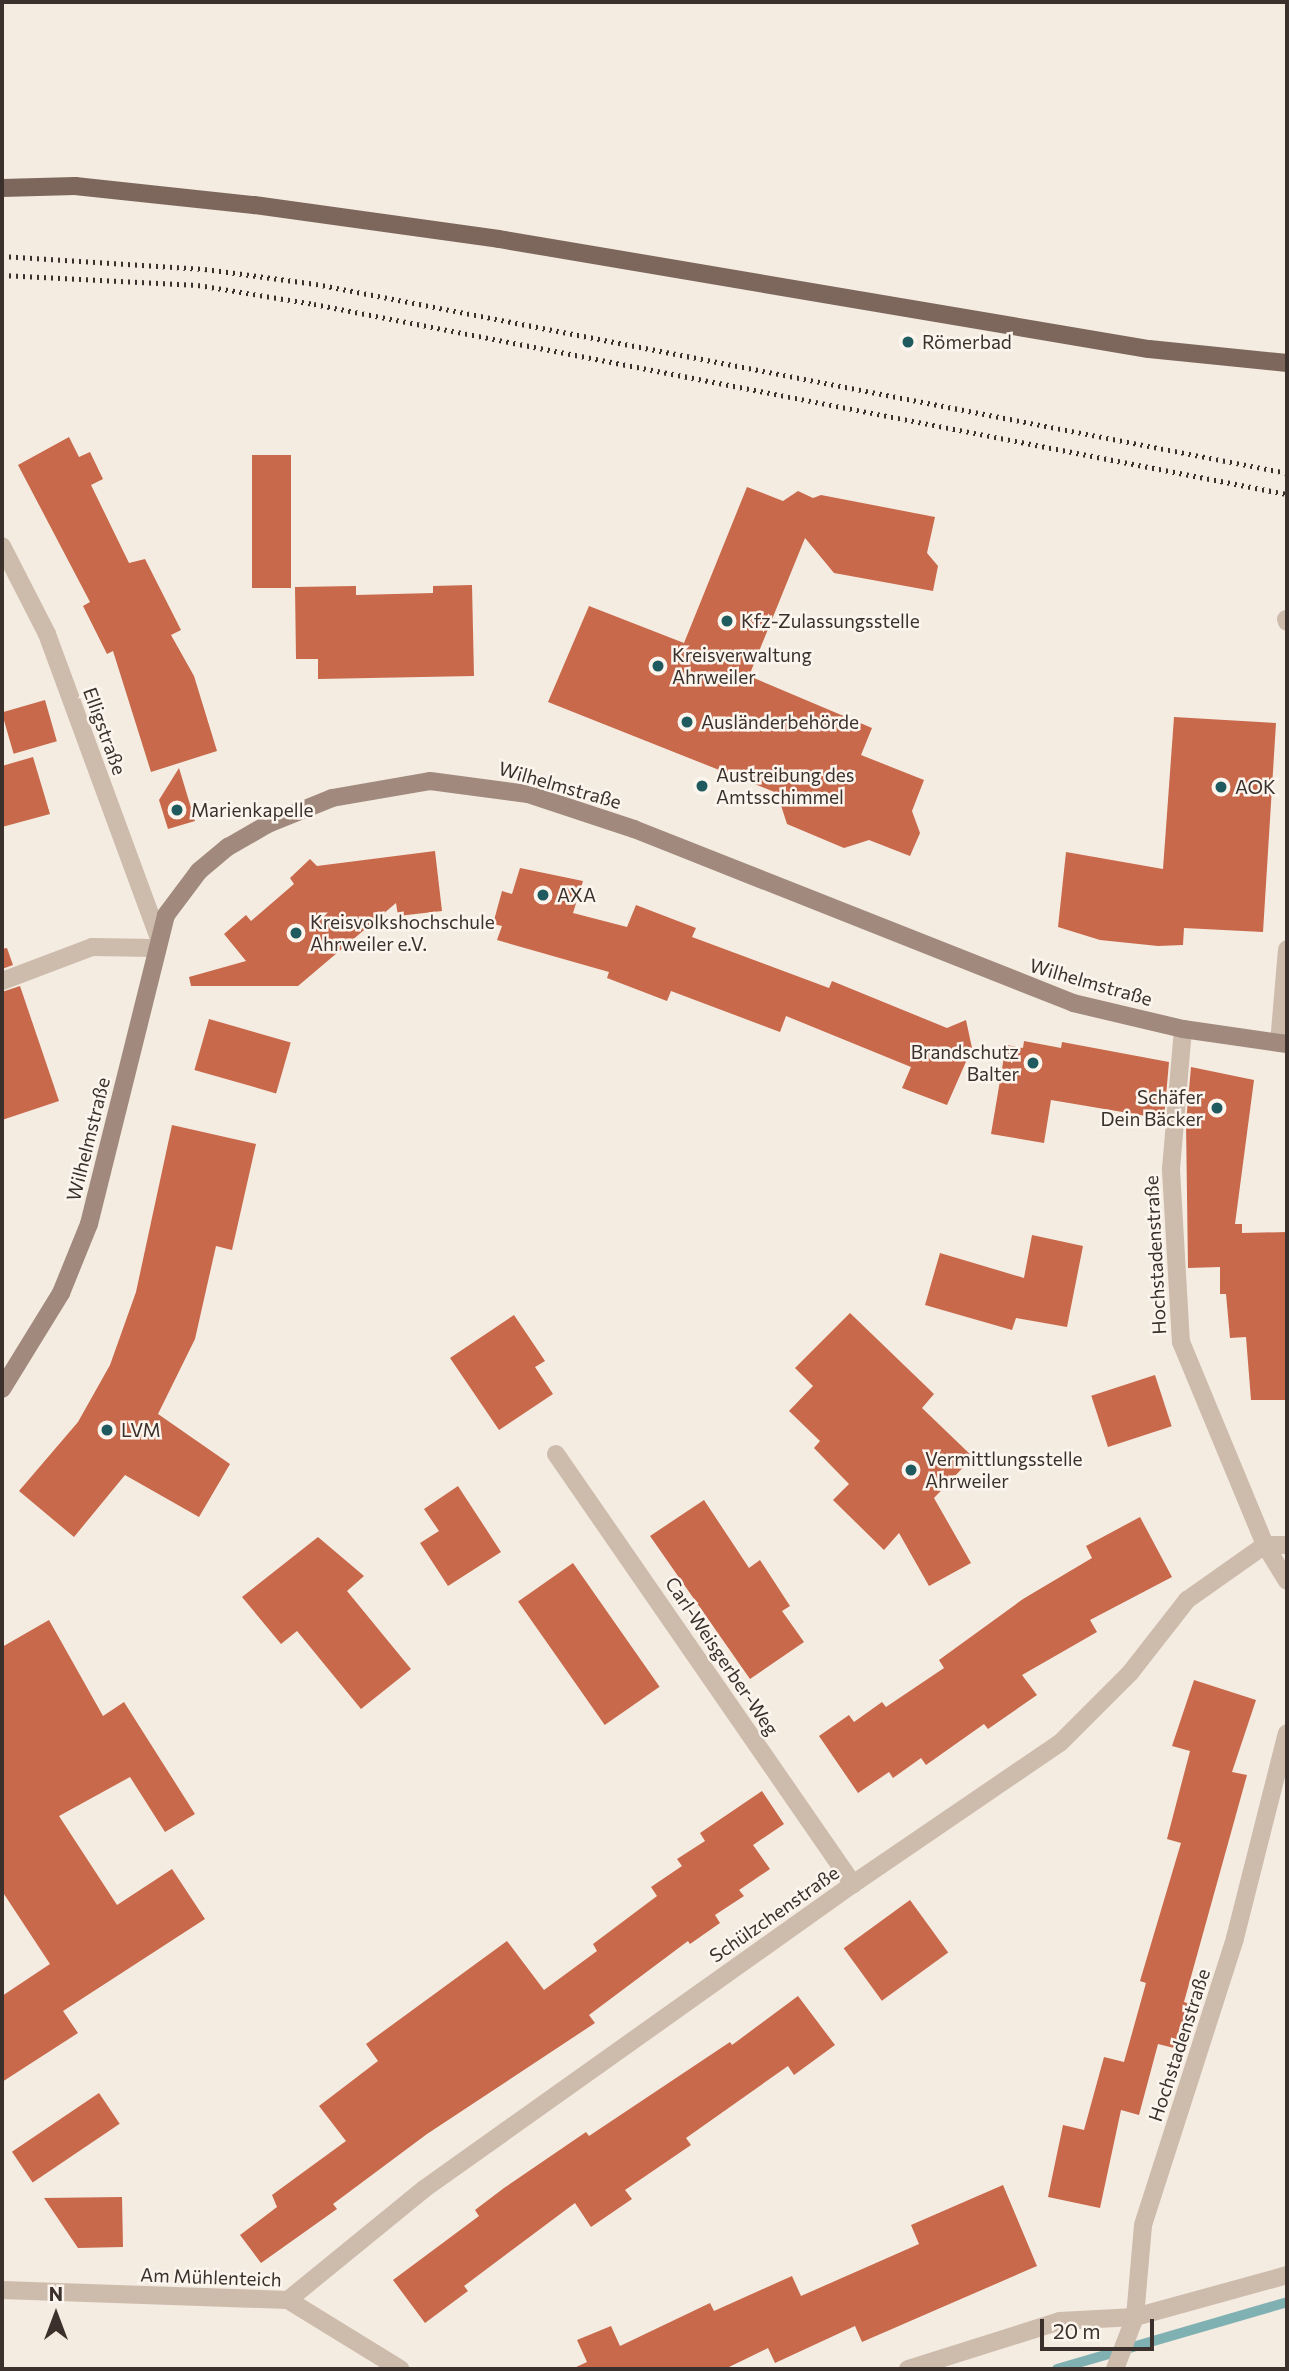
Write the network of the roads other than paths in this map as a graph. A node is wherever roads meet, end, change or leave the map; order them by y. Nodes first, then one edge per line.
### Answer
1 (2, 188) edge
2 (1287, 363) edge
3 (2, 546) edge
4 (156, 942) junction
5 (1287, 950) edge
6 (2, 981) edge
7 (1182, 1029) junction
8 (1283, 1044) edge
9 (2, 1389) edge
10 (555, 1454) dead end
11 (1265, 1545) junction
12 (1287, 1545) edge
13 (1287, 1581) edge
14 (1287, 1733) edge
15 (853, 1884) junction
16 (1287, 2275) edge
17 (2, 2290) edge
18 (288, 2300) junction
19 (1132, 2325) junction
20 (1116, 2367) edge
21 (400, 2369) edge
22 (908, 2369) edge

1 - 2 main road
3 - 4 street, Elligstraße
4 - 6 street
4 - 7 main road, Wilhelmstraße
4 - 9 main road, Wilhelmstraße
5 - 8 street
7 - 8 main road, Wilhelmstraße
7 - 11 street, Hochstadenstraße
10 - 15 street, Carl-Weisgerber-Weg
11 - 12 street
11 - 13 street, Hochstadenstraße
11 - 15 street, Schülzchenstraße
14 - 19 street, Hochstadenstraße
15 - 18 street, Schülzchenstraße
16 - 19 street
17 - 18 street, Am Mühlenteich
18 - 21 street, Am Mühlenteich
19 - 20 street, Hochstadenstraße
19 - 22 street

